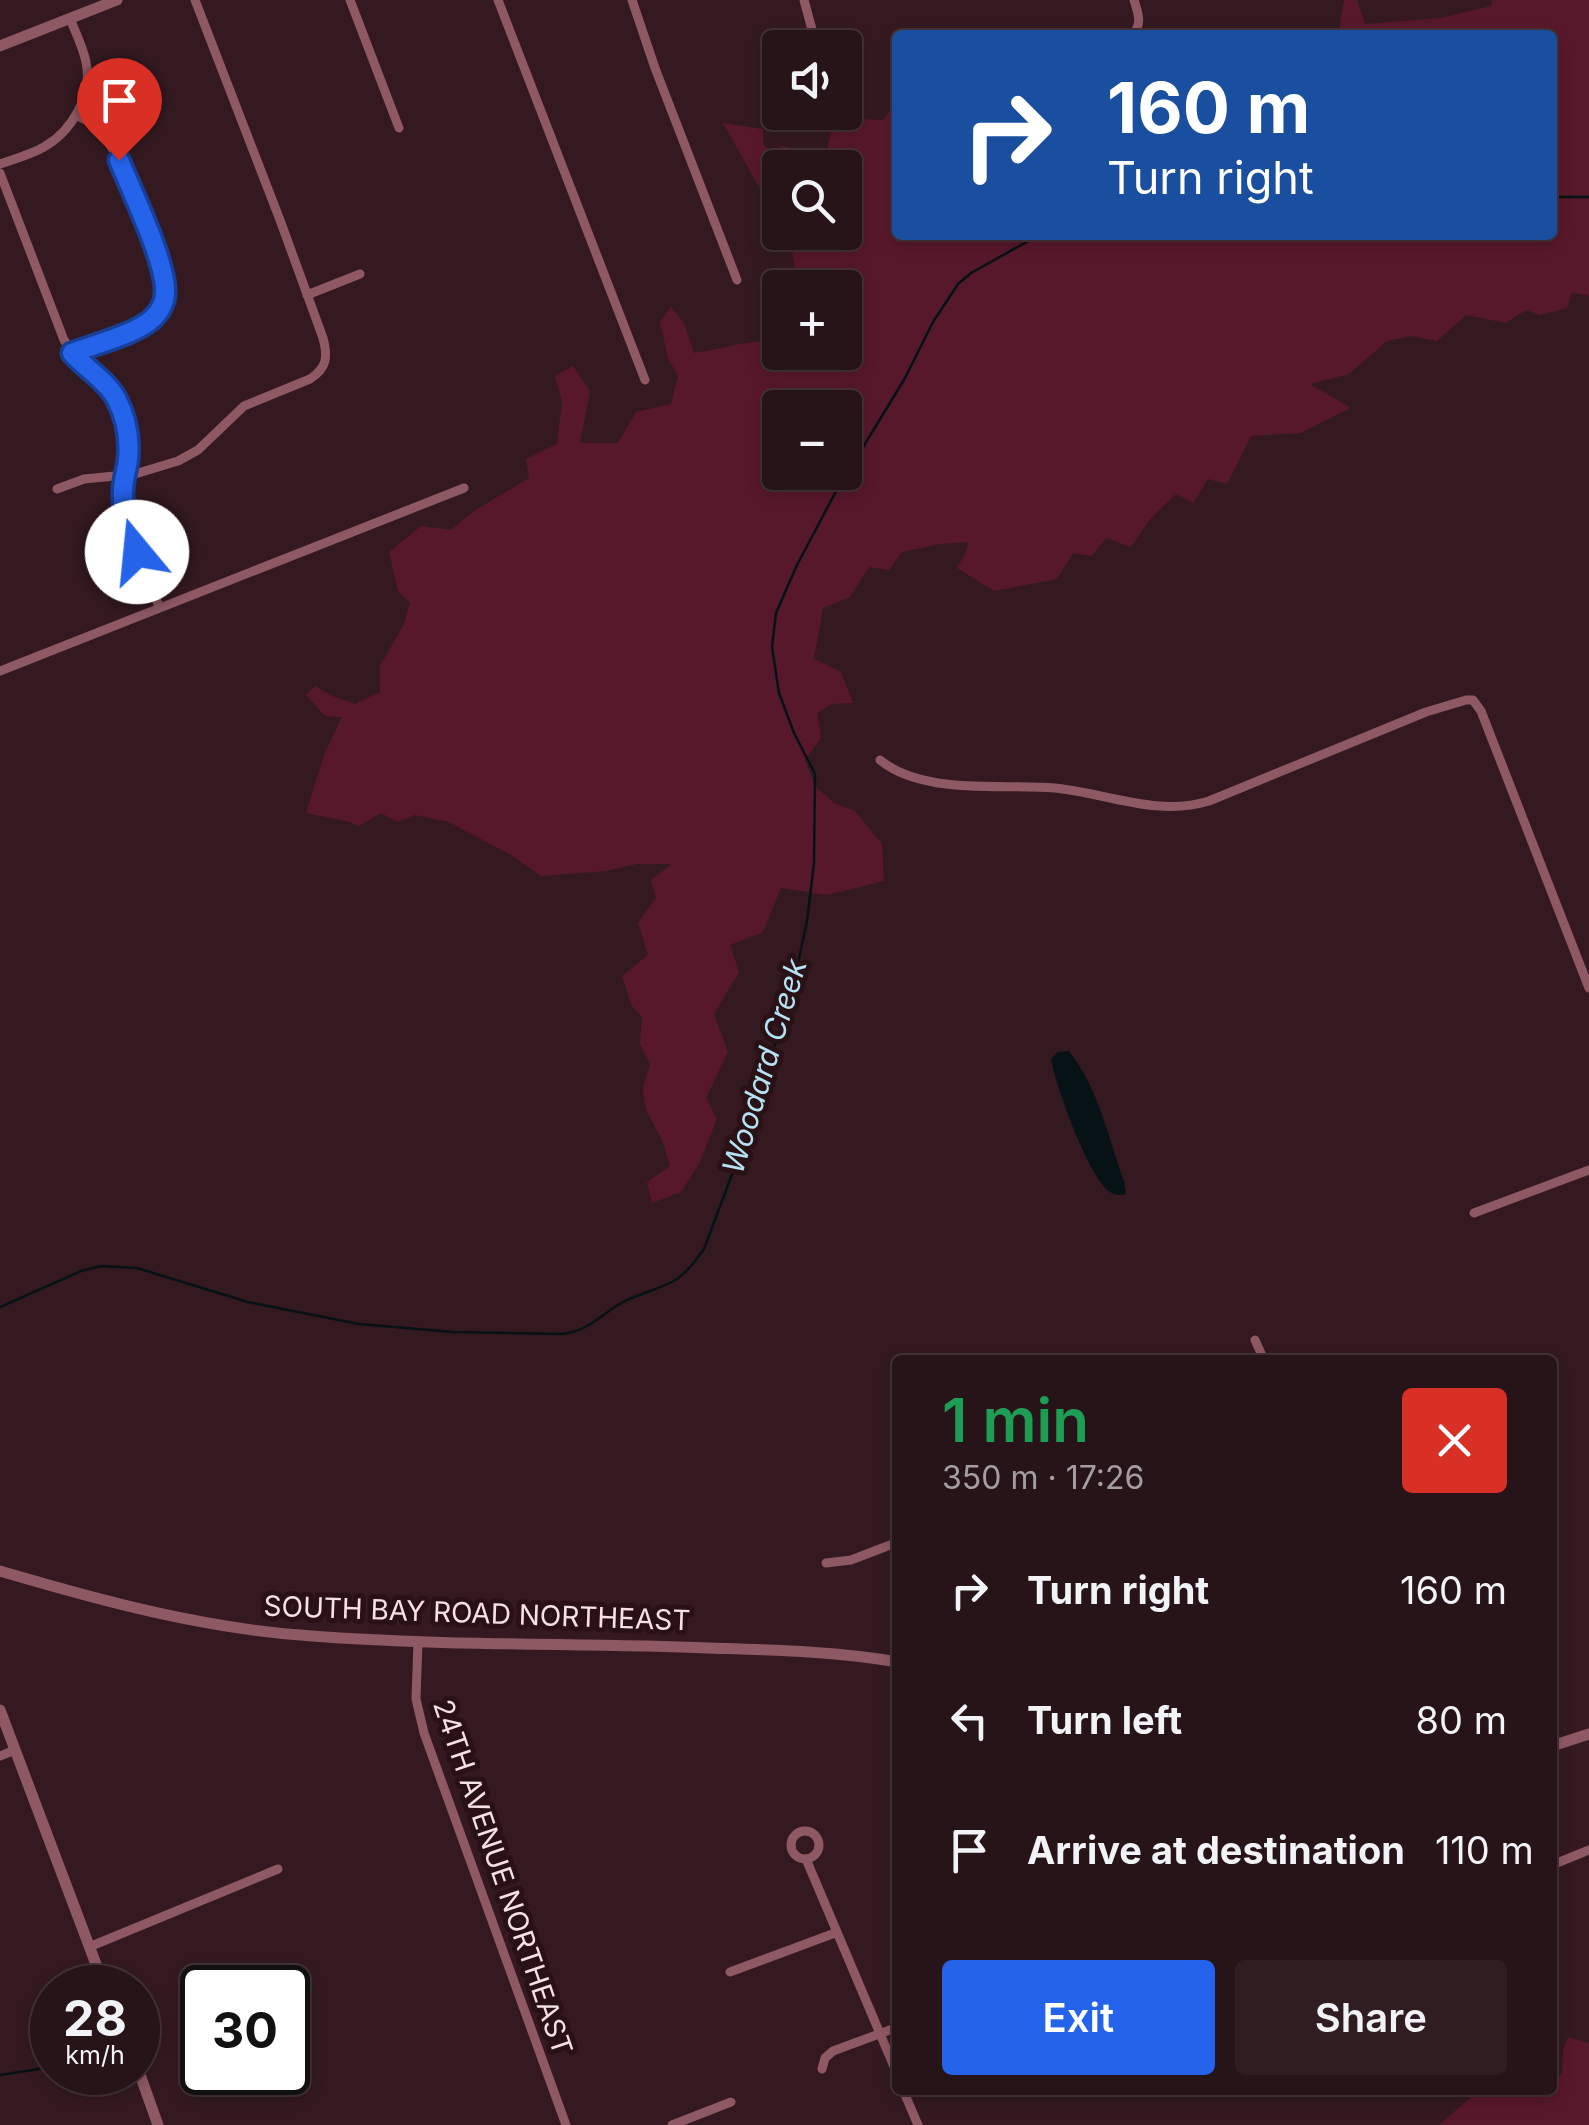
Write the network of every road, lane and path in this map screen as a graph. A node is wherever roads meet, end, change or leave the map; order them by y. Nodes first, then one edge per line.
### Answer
1 (117, 0) edge
2 (195, 0) edge
3 (350, 0) edge
4 (498, 0) edge
5 (632, 0) edge
6 (804, 0) edge
7 (1134, 0) edge
8 (70, 18) junction
9 (812, 30) edge
10 (1138, 30) edge
11 (0, 46) edge
12 (76, 116) junction
13 (398, 128) dead end
14 (0, 164) edge
15 (0, 172) edge
16 (360, 274) dead end
17 (737, 280) dead end
18 (307, 295) junction
19 (72, 353) junction
20 (645, 380) dead end
21 (125, 474) junction
22 (57, 488) dead end
23 (464, 488) dead end
24 (159, 606) junction
25 (0, 671) edge
26 (880, 760) dead end
27 (1589, 988) edge
28 (1589, 1170) edge
29 (1474, 1213) dead end
30 (1255, 1340) dead end
31 (1262, 1355) edge
32 (892, 1544) edge
33 (826, 1563) dead end
34 (0, 1571) edge
35 (418, 1641) junction
36 (892, 1661) edge
37 (0, 1710) edge
38 (1589, 1734) edge
39 (1557, 1744) edge
40 (16, 1750) junction
41 (0, 1756) edge
42 (1589, 1850) edge
43 (806, 1859) dead end
44 (1557, 1863) edge
45 (278, 1869) dead end
46 (835, 1933) junction
47 (89, 1948) junction
48 (96, 1965) edge
49 (730, 1972) dead end
50 (892, 2029) edge
51 (880, 2034) junction
52 (892, 2062) edge
53 (822, 2069) dead end
54 (147, 2095) edge
55 (905, 2095) edge
56 (731, 2102) dead end
57 (158, 2125) edge
58 (566, 2125) edge
59 (672, 2125) edge
60 (918, 2125) edge

1 - 8 street
2 - 18 street
3 - 13 street
4 - 20 street
5 - 17 street
6 - 9 street
7 - 10 street
8 - 11 street
8 - 12 street
12 - 14 street
12 - 19 street
15 - 19 street
16 - 18 street
18 - 21 street
19 - 21 street
21 - 22 street
21 - 24 street
23 - 24 street
24 - 25 street
26 - 27 street
28 - 29 street
30 - 31 street
32 - 33 street
34 - 35 street, SOUTH BAY ROAD NORTHEAST
35 - 36 street, SOUTH BAY ROAD NORTHEAST
35 - 58 street, 24TH AVENUE NORTHEAST
37 - 40 street
38 - 39 street
40 - 41 street
40 - 47 street
42 - 44 street
43 - 46 street
45 - 47 street
46 - 49 street
46 - 51 street
47 - 48 street
50 - 51 street
51 - 52 street
51 - 53 street
54 - 57 street
55 - 60 street
56 - 59 street

